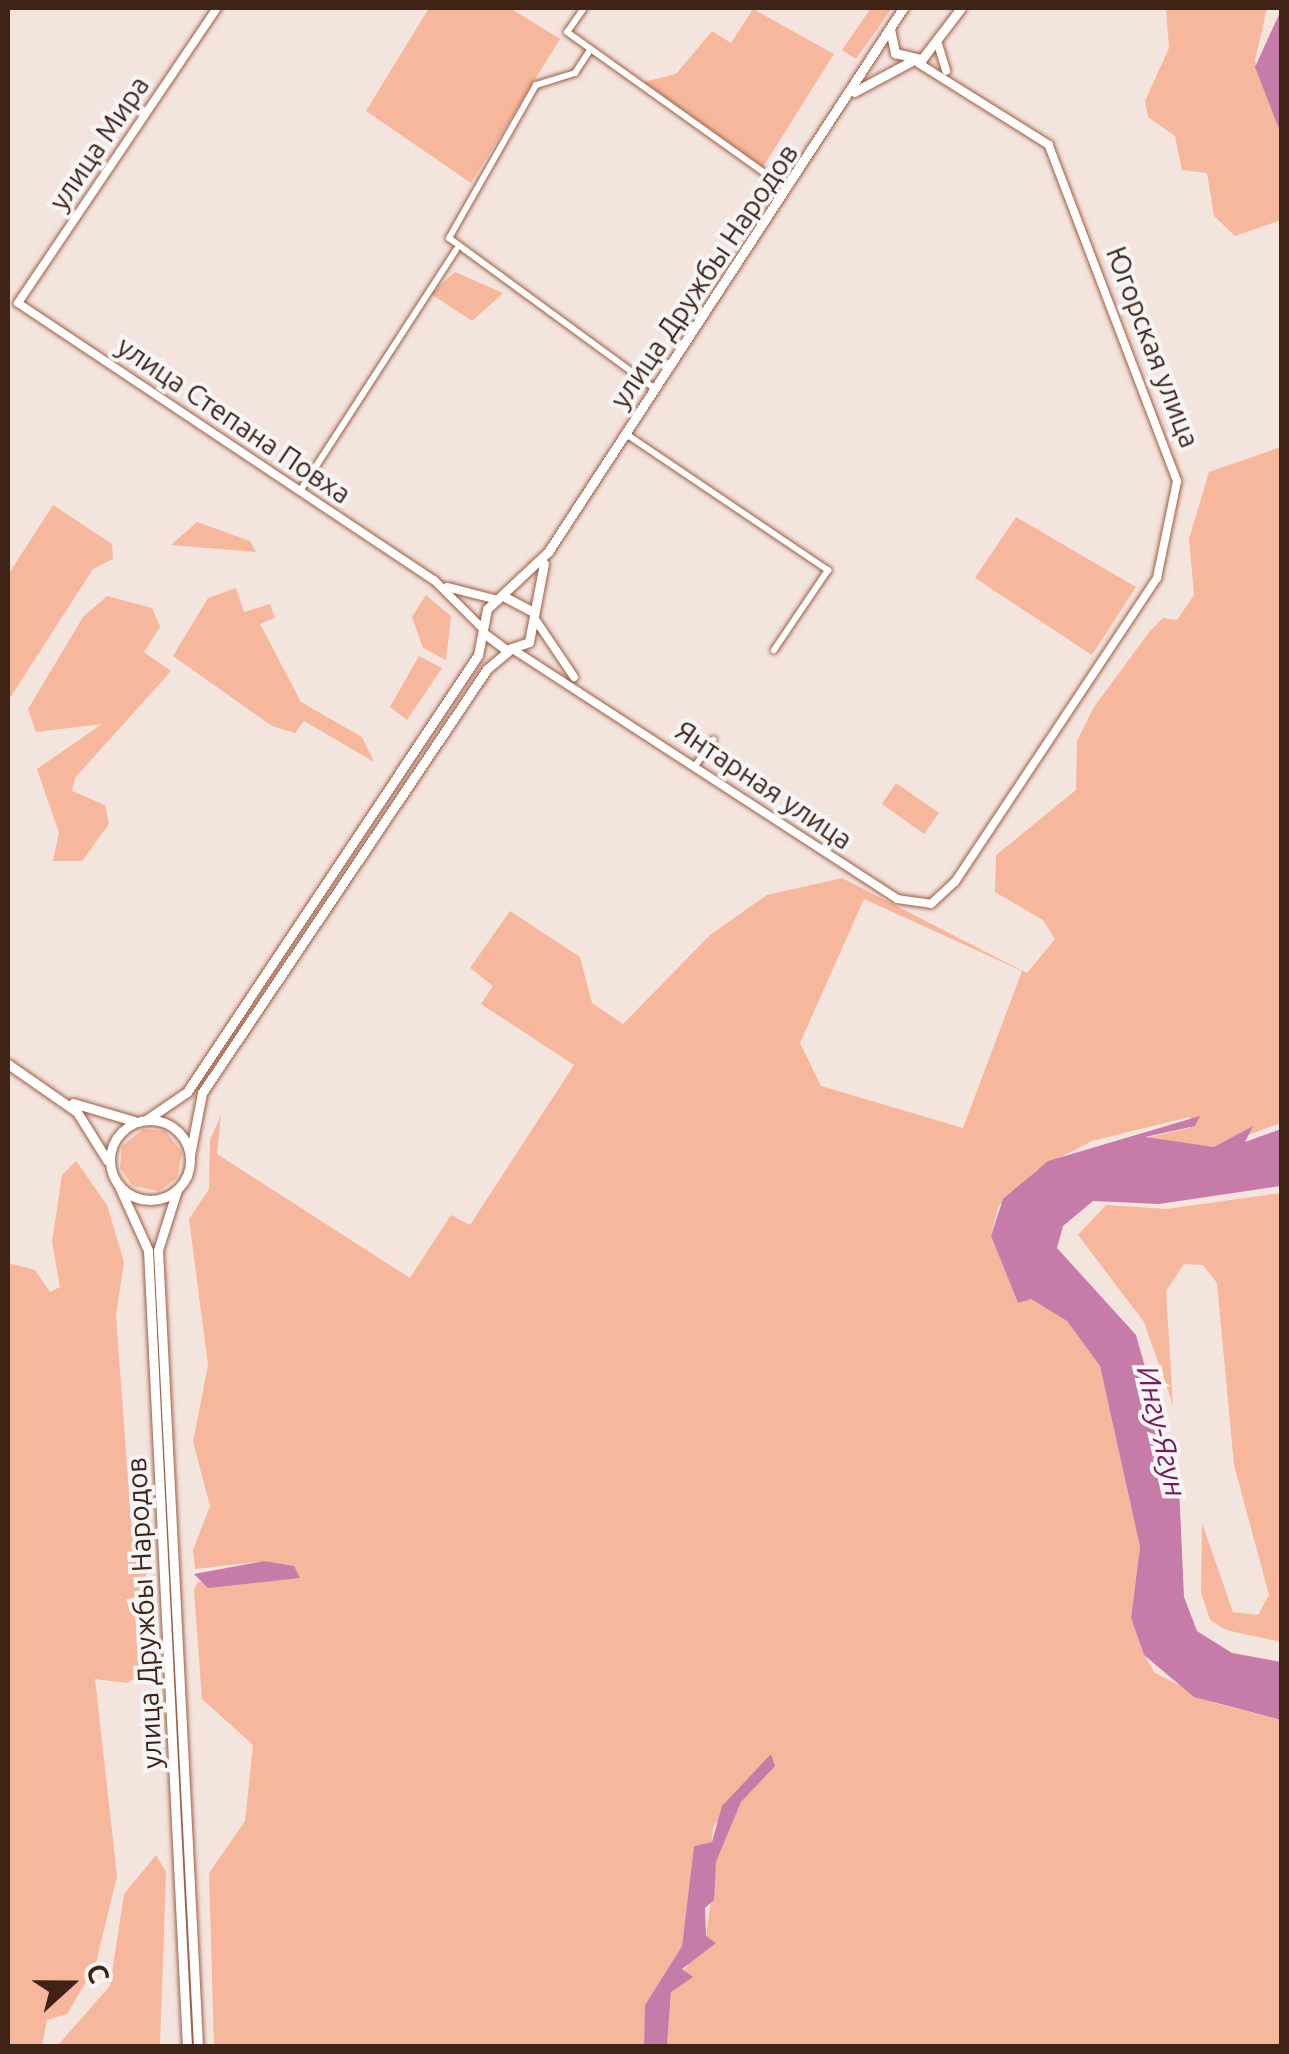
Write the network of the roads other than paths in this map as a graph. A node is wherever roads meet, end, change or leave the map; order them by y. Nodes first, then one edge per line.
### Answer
1 (217, 8) edge
2 (584, 8) edge
3 (904, 8) edge
4 (962, 8) edge
5 (894, 22) junction
6 (938, 44) junction
7 (590, 50) junction
8 (915, 61) junction
9 (952, 78) junction
10 (849, 97) junction
11 (789, 190) junction
12 (456, 250) junction
13 (18, 303) junction
14 (8, 307) edge
15 (656, 390) junction
16 (626, 434) junction
17 (300, 491) junction
18 (548, 552) junction
19 (434, 580) junction
20 (500, 599) junction
21 (535, 617) junction
22 (484, 631) junction
23 (512, 650) junction
24 (774, 650) dead end
25 (588, 690) junction
26 (713, 740) dead end
27 (695, 766) junction
28 (921, 906) joint
29 (8, 1064) edge
30 (54, 1094) junction
31 (144, 1120) junction
32 (190, 1155) junction
33 (112, 1172) junction
34 (118, 1184) junction
35 (176, 1190) junction
36 (187, 2046) edge
37 (198, 2046) edge

1 - 13 street, улица Мира
2 - 7 street
3 - 5 main road, улица Дружбы Народов
4 - 6 main road
5 - 8 main road
5 - 10 main road, улица Дружбы Народов
6 - 8 main road
6 - 9 street
7 - 11 street
7 - 12 street
8 - 9 street, Югорская улица
8 - 10 main road
9 - 28 street, Югорская улица
10 - 11 main road, улица Дружбы Народов
11 - 15 main road, улица Дружбы Народов
12 - 15 street
12 - 17 street
13 - 14 street
13 - 17 street, улица Степана Повха
15 - 16 main road, улица Дружбы Народов
16 - 18 main road, улица Дружбы Народов
16 - 24 street
17 - 19 street, улица Степана Повха
18 - 20 main road
18 - 21 main road
19 - 20 street
19 - 22 street
20 - 21 main road
20 - 22 main road
21 - 23 main road
21 - 25 street
22 - 23 main road
22 - 31 main road
23 - 25 street
23 - 32 main road
25 - 27 street, Янтарная улица
26 - 27 street
27 - 28 street, Янтарная улица
29 - 30 main road
30 - 31 main road
30 - 33 main road
31 - 32 main road
31 - 33 main road
32 - 35 main road
33 - 34 main road
34 - 35 main road
34 - 36 main road, улица Дружбы Народов
35 - 37 main road, улица Дружбы Народов

